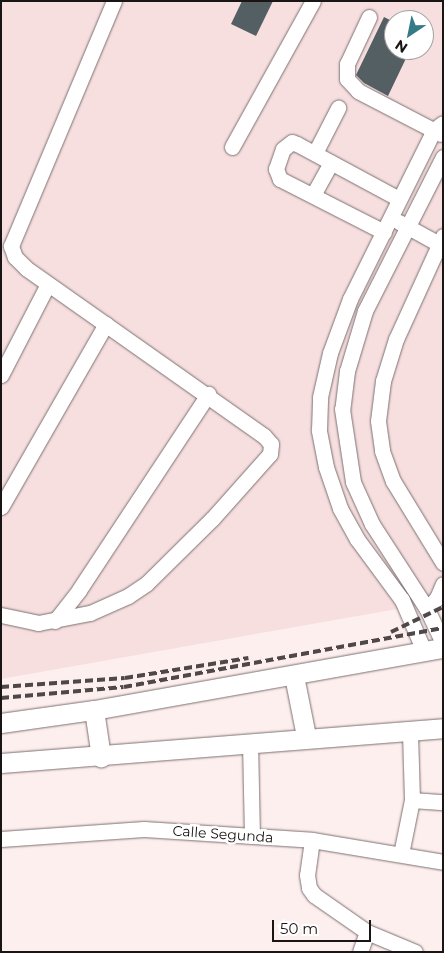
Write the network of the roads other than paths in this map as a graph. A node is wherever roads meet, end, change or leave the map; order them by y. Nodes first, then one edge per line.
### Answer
1 (114, 1) edge
2 (313, 1) edge
3 (369, 17) dead end
4 (338, 108) dead end
5 (440, 129) edge
6 (232, 146) dead end
7 (315, 153) junction
8 (443, 157) edge
9 (331, 163) junction
10 (313, 196) junction
11 (399, 199) junction
12 (387, 225) junction
13 (408, 227) junction
14 (441, 240) edge
15 (48, 284) junction
16 (106, 324) junction
17 (1, 374) edge
18 (208, 394) junction
19 (1, 507) edge
20 (443, 564) edge
21 (443, 584) edge
22 (427, 609) junction
23 (1, 615) edge
24 (55, 621) junction
25 (437, 648) edge
26 (294, 676) junction
27 (94, 710) junction
28 (1, 723) edge
29 (443, 728) edge
30 (410, 731) junction
31 (306, 736) junction
32 (250, 742) junction
33 (101, 757) junction
34 (1, 763) edge
35 (412, 800) junction
36 (443, 802) edge
37 (252, 836) junction
38 (1, 839) edge
39 (312, 840) junction
40 (401, 854) junction
41 (443, 862) edge
42 (367, 932) junction
43 (360, 952) edge
44 (415, 952) edge

1 - 15 street
2 - 6 street
3 - 5 street
4 - 7 street
5 - 11 street
7 - 9 street
7 - 10 street
8 - 13 street
9 - 10 street
9 - 11 street
10 - 12 street
11 - 12 street
12 - 13 street
12 - 25 street
13 - 14 street
13 - 22 street
14 - 20 street
15 - 16 street
15 - 17 street
16 - 18 street
16 - 19 street
18 - 24 street
18 - 24 street
21 - 22 street
22 - 25 street
23 - 24 street
25 - 26 main road
26 - 27 main road
26 - 31 main road
27 - 28 main road
27 - 33 main road
29 - 30 main road
30 - 31 main road
30 - 35 street
31 - 32 main road
32 - 33 main road
32 - 37 street
33 - 34 main road
35 - 36 street
35 - 40 street
37 - 38 street, Calle Segunda
37 - 39 street, Calle Segunda
39 - 40 street, Calle Segunda
39 - 42 street
40 - 41 street, Calle Segunda
42 - 43 street
42 - 44 street

